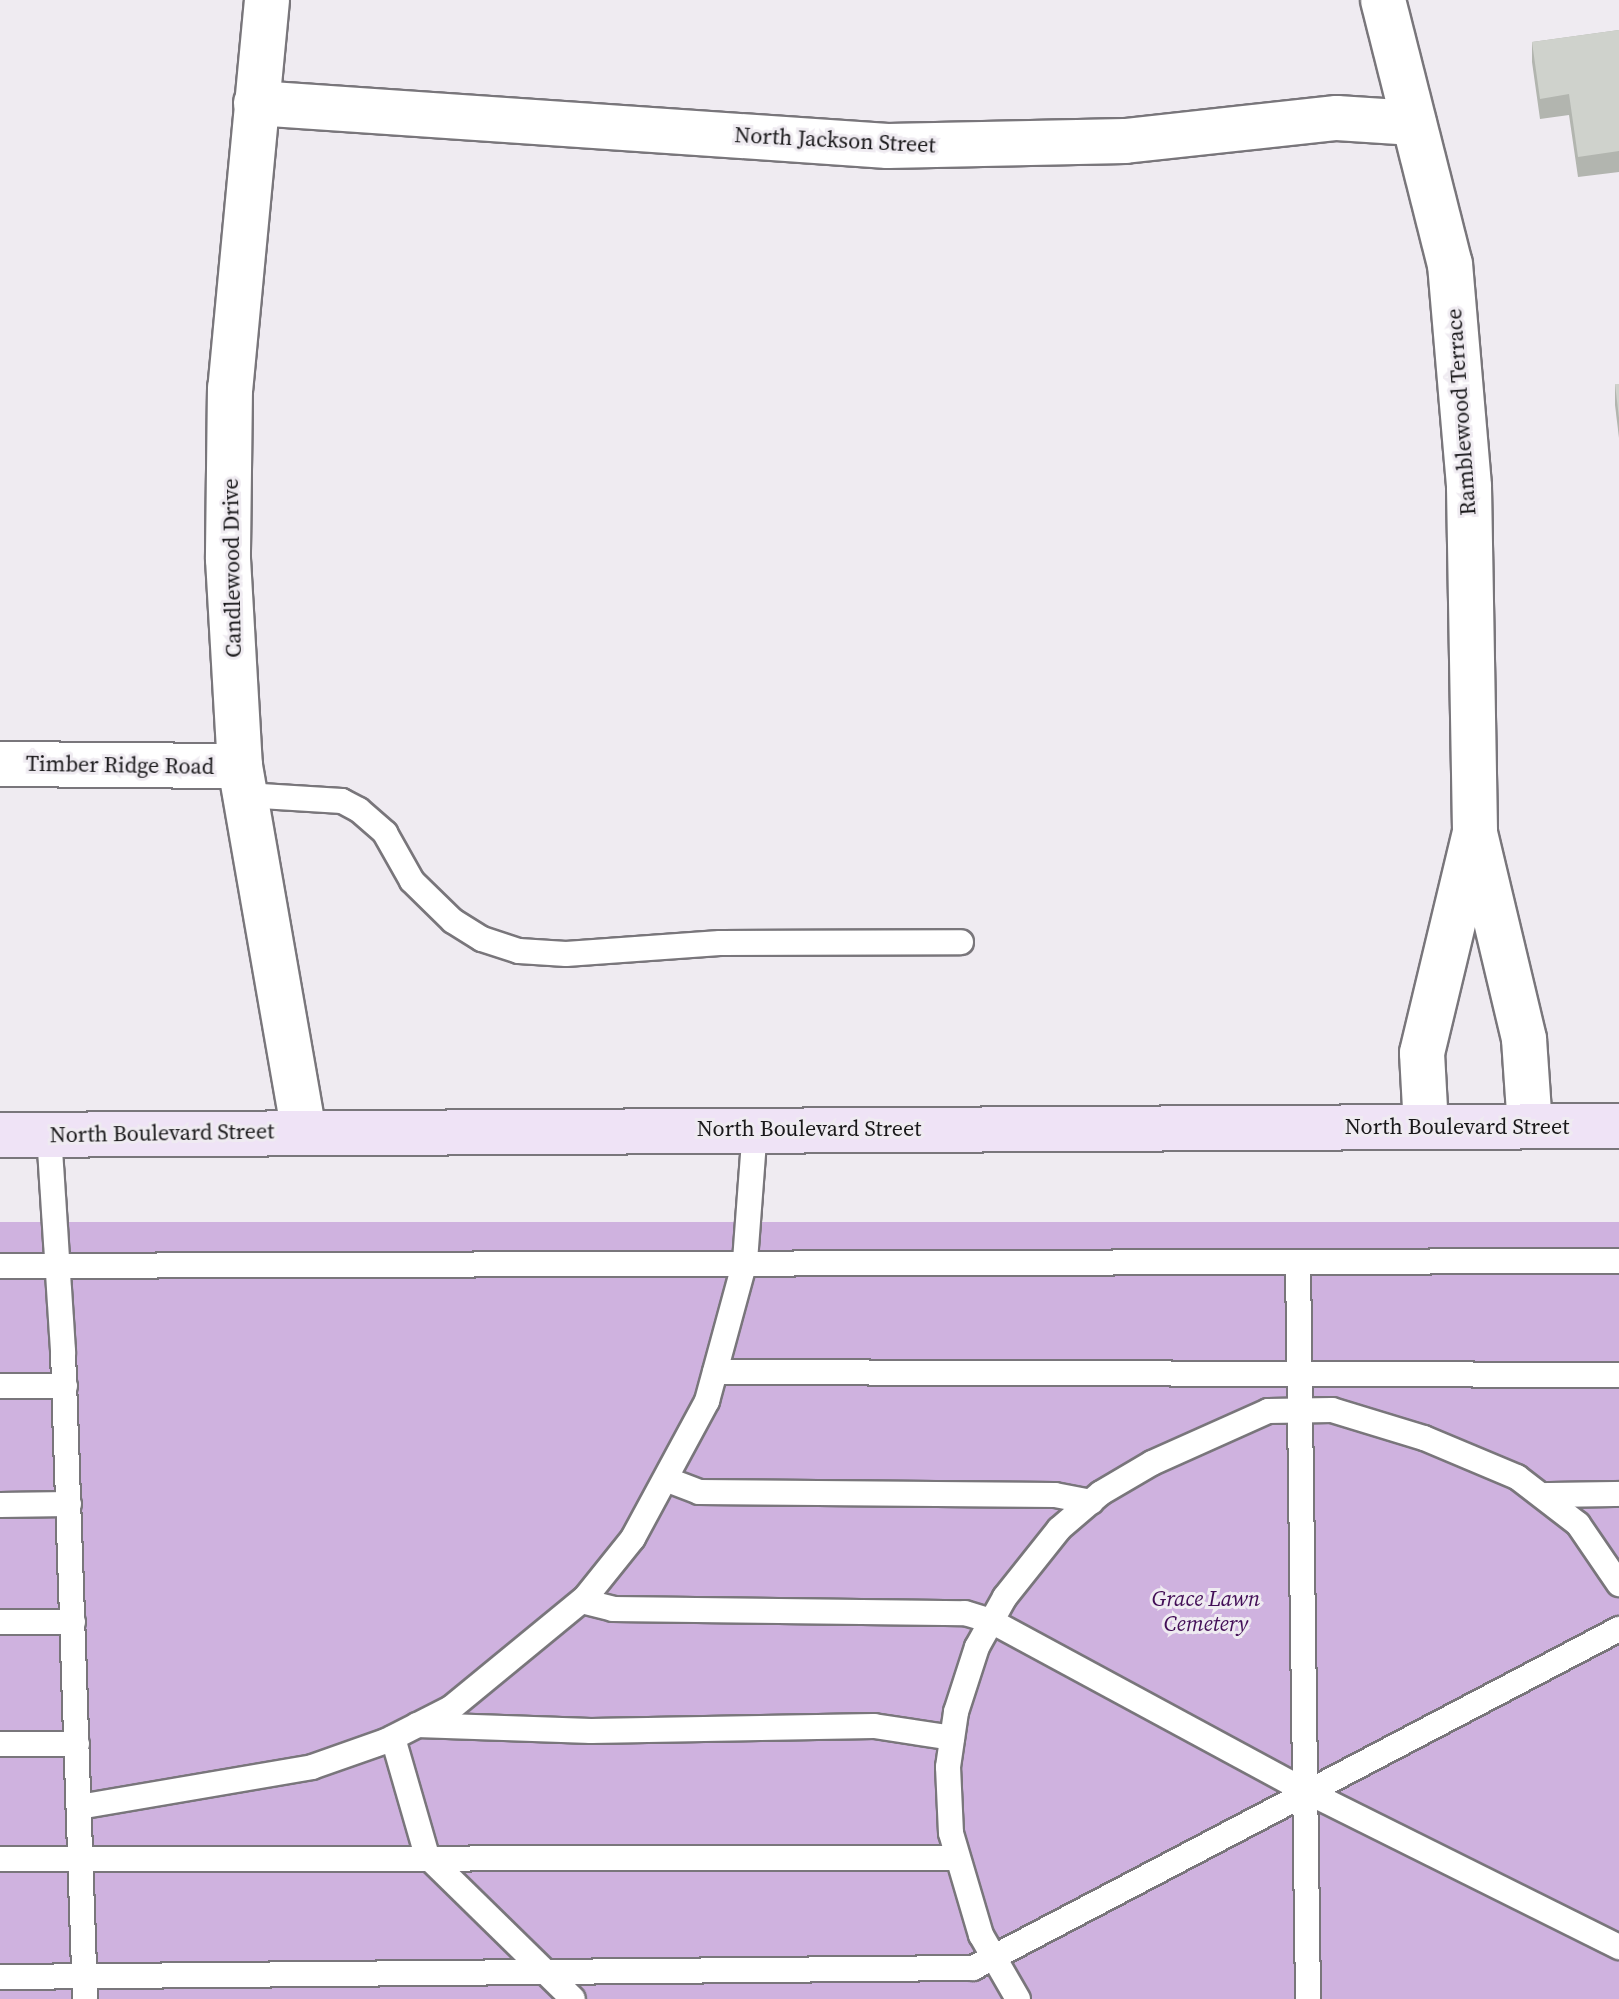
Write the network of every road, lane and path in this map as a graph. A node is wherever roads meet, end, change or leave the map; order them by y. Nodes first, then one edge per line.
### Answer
1 (267, 0) edge
2 (1383, 0) edge
3 (256, 103) junction
4 (1414, 123) junction
5 (0, 764) edge
6 (242, 781) junction
7 (1475, 833) junction
8 (961, 942) dead end
9 (1530, 1126) junction
10 (1619, 1126) edge
11 (1426, 1127) junction
12 (755, 1129) junction
13 (304, 1131) junction
14 (49, 1134) junction
15 (0, 1135) edge
16 (745, 1261) junction
17 (1619, 1261) edge
18 (1298, 1263) junction
19 (0, 1266) edge
20 (59, 1266) junction
21 (715, 1372) junction
22 (1619, 1375) edge
23 (1300, 1377) junction
24 (0, 1386) edge
25 (65, 1386) junction
26 (1300, 1408) junction
27 (668, 1480) junction
28 (1619, 1494) edge
29 (1545, 1495) junction
30 (1091, 1502) junction
31 (69, 1504) junction
32 (0, 1505) edge
33 (1619, 1584) edge
34 (582, 1601) junction
35 (991, 1621) junction
36 (0, 1622) edge
37 (73, 1622) junction
38 (1619, 1629) edge
39 (417, 1725) junction
40 (393, 1738) junction
41 (952, 1738) junction
42 (0, 1744) edge
43 (77, 1744) junction
44 (1306, 1791) junction
45 (79, 1807) junction
46 (427, 1856) junction
47 (80, 1857) junction
48 (957, 1858) junction
49 (0, 1859) edge
50 (1619, 1947) edge
51 (994, 1960) junction
52 (547, 1974) junction
53 (0, 1977) edge
54 (85, 1988) edge
55 (573, 1999) edge
56 (1018, 1999) edge
57 (1308, 1999) edge

1 - 3 street, Candlewood Drive
2 - 4 street, Ramblewood Terrace
3 - 4 street, North Jackson Street
3 - 6 street, Candlewood Drive
4 - 7 street, Ramblewood Terrace
5 - 6 street, Timber Ridge Road
6 - 8 lane
6 - 13 street, Candlewood Drive
7 - 9 street, Ramblewood Terrace
7 - 11 street, Ramblewood Terrace
9 - 10 main road, North Boulevard Street
9 - 11 main road, North Boulevard Street
11 - 12 main road, North Boulevard Street
12 - 13 main road, North Boulevard Street
12 - 16 lane
13 - 14 main road, North Boulevard Street
14 - 15 main road, North Boulevard Street
14 - 20 lane
16 - 18 lane
16 - 20 lane
16 - 21 lane
17 - 18 lane
18 - 23 lane
19 - 20 lane
20 - 25 lane
21 - 23 lane
21 - 27 lane
22 - 23 lane
23 - 26 lane
24 - 25 lane
25 - 31 lane
26 - 29 lane
26 - 30 lane
26 - 44 lane
27 - 30 lane
27 - 34 lane
28 - 29 lane
29 - 33 lane
30 - 35 lane
31 - 32 lane
31 - 37 lane
34 - 35 lane
34 - 39 lane
35 - 41 lane
35 - 44 lane
36 - 37 lane
37 - 43 lane
38 - 44 lane
39 - 40 lane
39 - 41 lane
40 - 45 lane
40 - 46 lane
41 - 48 lane
42 - 43 lane
43 - 45 lane
44 - 50 lane
44 - 51 lane
44 - 57 lane
45 - 47 lane
46 - 47 lane
46 - 48 lane
46 - 52 lane
47 - 49 lane
47 - 54 lane
48 - 51 lane
51 - 52 lane
51 - 56 lane
52 - 54 lane
52 - 55 lane
53 - 54 lane

